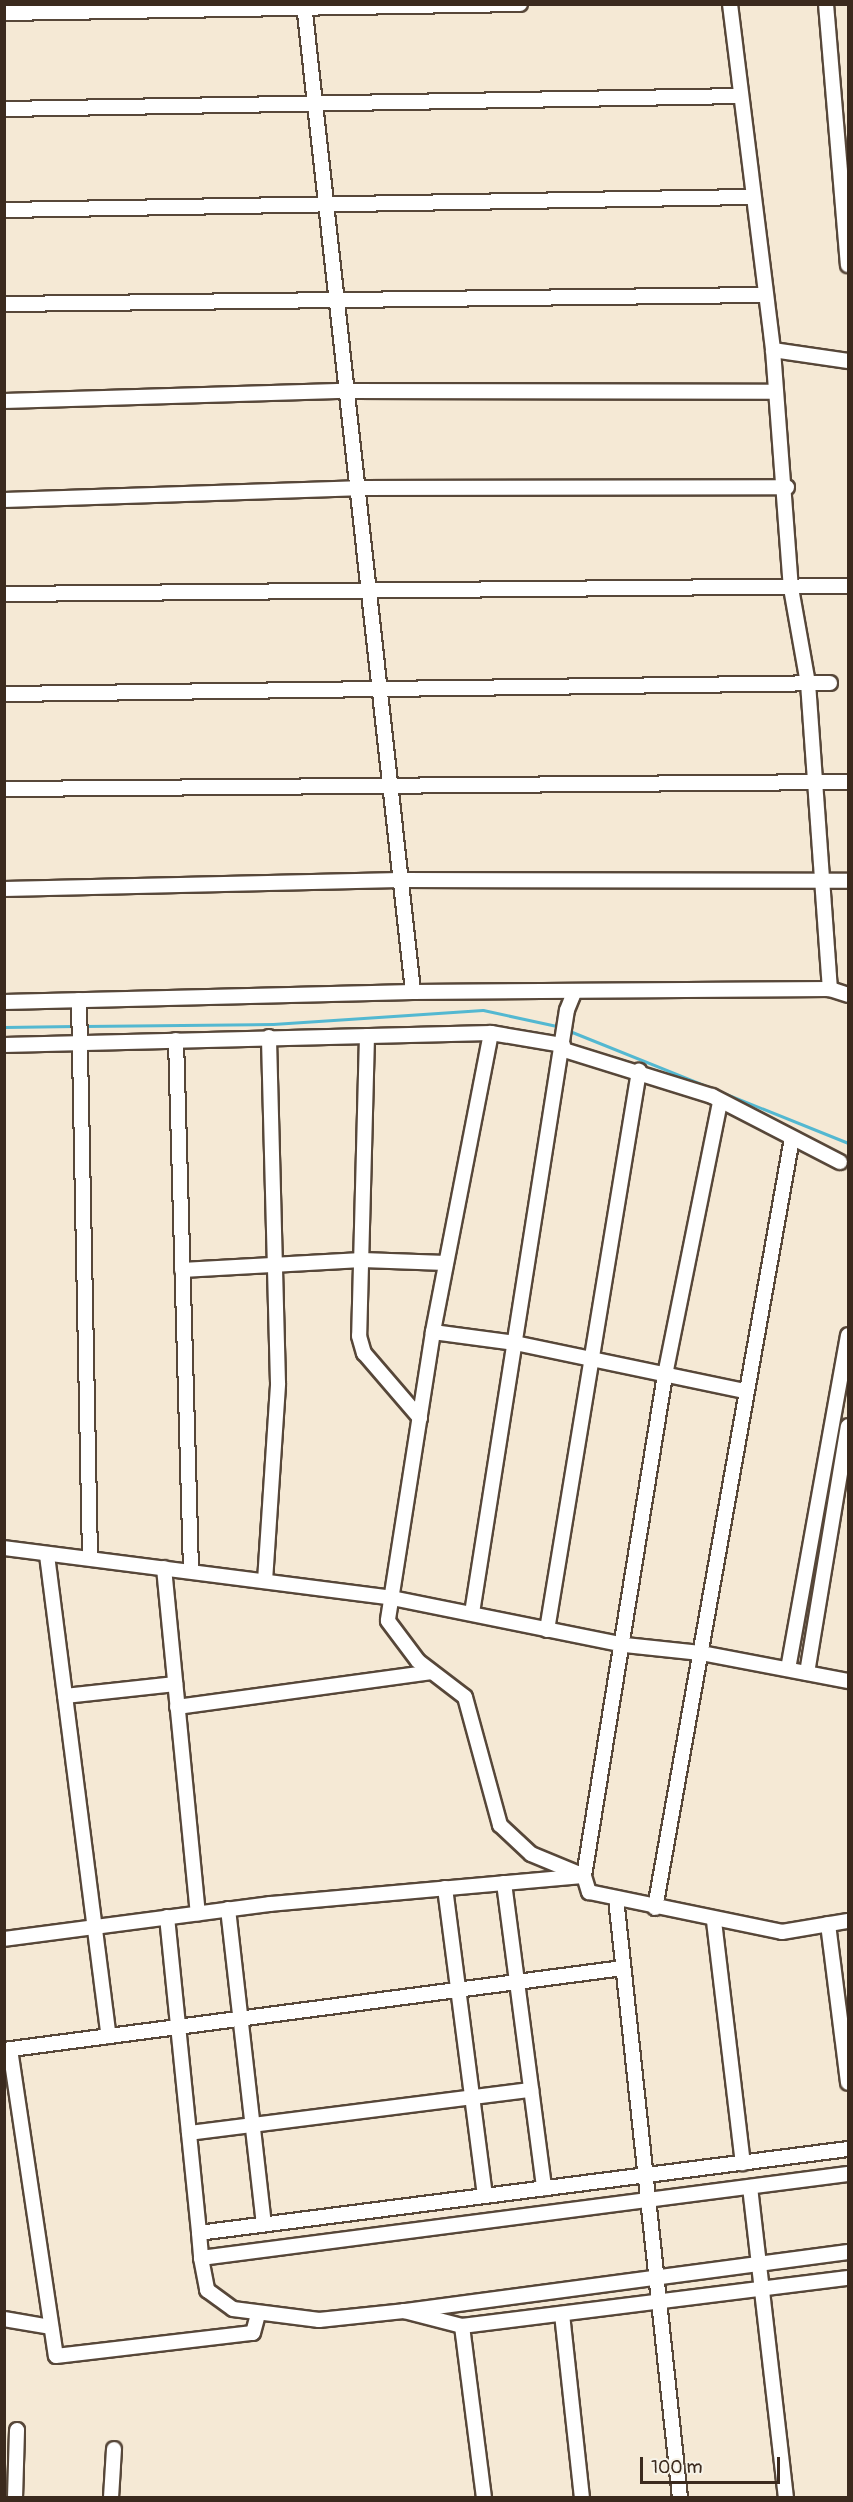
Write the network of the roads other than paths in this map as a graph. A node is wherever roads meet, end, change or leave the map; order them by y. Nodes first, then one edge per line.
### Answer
1 (520, 4) edge
2 (730, 4) edge
3 (826, 4) edge
4 (304, 6) edge
5 (4, 13) edge
6 (740, 96) junction
7 (314, 101) junction
8 (4, 109) edge
9 (752, 196) junction
10 (326, 202) junction
11 (4, 210) edge
12 (849, 265) edge
13 (763, 295) junction
14 (336, 297) junction
15 (4, 304) edge
16 (773, 350) junction
17 (849, 361) edge
18 (346, 391) junction
19 (774, 392) junction
20 (4, 401) edge
21 (357, 488) junction
22 (787, 488) junction
23 (4, 500) edge
24 (849, 586) edge
25 (365, 588) junction
26 (791, 588) junction
27 (4, 594) edge
28 (808, 683) junction
29 (830, 683) dead end
30 (379, 686) junction
31 (4, 694) edge
32 (818, 782) junction
33 (849, 782) edge
34 (389, 783) junction
35 (4, 789) edge
36 (400, 880) junction
37 (822, 880) junction
38 (849, 881) edge
39 (4, 889) edge
40 (830, 989) junction
41 (413, 992) junction
42 (574, 993) junction
43 (849, 995) edge
44 (79, 1000) junction
45 (4, 1002) edge
46 (491, 1033) junction
47 (366, 1036) junction
48 (269, 1037) junction
49 (176, 1040) junction
50 (78, 1041) junction
51 (4, 1045) edge
52 (563, 1045) junction
53 (639, 1071) junction
54 (720, 1101) junction
55 (792, 1138) junction
56 (840, 1162) dead end
57 (363, 1260) junction
58 (277, 1263) junction
59 (446, 1263) junction
60 (182, 1269) junction
61 (433, 1332) junction
62 (849, 1335) edge
63 (515, 1343) junction
64 (593, 1360) junction
65 (665, 1375) junction
66 (744, 1391) junction
67 (420, 1418) junction
68 (849, 1426) edge
69 (4, 1548) edge
70 (47, 1555) junction
71 (90, 1558) junction
72 (164, 1568) junction
73 (190, 1571) junction
74 (266, 1581) junction
75 (392, 1598) junction
76 (472, 1613) junction
77 (548, 1630) junction
78 (625, 1645) junction
79 (701, 1653) junction
80 (788, 1669) junction
81 (432, 1672) junction
82 (807, 1672) junction
83 (849, 1681) edge
84 (175, 1684) junction
85 (65, 1696) junction
86 (177, 1707) junction
87 (584, 1876) junction
88 (504, 1883) junction
89 (445, 1888) junction
90 (616, 1898) junction
91 (654, 1908) junction
92 (228, 1909) junction
93 (198, 1913) junction
94 (167, 1917) junction
95 (714, 1921) junction
96 (849, 1921) edge
97 (828, 1924) junction
98 (95, 1927) junction
99 (4, 1939) edge
100 (623, 1968) junction
101 (517, 1982) junction
102 (458, 1990) junction
103 (241, 2019) junction
104 (178, 2027) junction
105 (109, 2036) junction
106 (8, 2050) edge
107 (849, 2083) edge
108 (531, 2090) junction
109 (472, 2097) junction
110 (253, 2125) junction
111 (189, 2133) junction
112 (849, 2149) edge
113 (743, 2163) junction
114 (849, 2174) edge
115 (645, 2175) junction
116 (750, 2187) junction
117 (544, 2188) junction
118 (485, 2195) junction
119 (648, 2200) junction
120 (264, 2224) junction
121 (198, 2233) junction
122 (849, 2252) edge
123 (201, 2258) junction
124 (759, 2264) junction
125 (656, 2277) junction
126 (849, 2278) edge
127 (762, 2289) junction
128 (659, 2302) junction
129 (404, 2311) junction
130 (258, 2314) junction
131 (562, 2314) junction
132 (4, 2319) edge
133 (462, 2326) junction
134 (51, 2327) junction
135 (17, 2430) dead end
136 (114, 2449) dead end
137 (15, 2498) edge
138 (111, 2498) edge
139 (484, 2498) edge
140 (582, 2498) edge
141 (680, 2498) edge
142 (786, 2498) edge

1 - 4 street
2 - 6 street
3 - 12 street
4 - 5 street
4 - 7 street
6 - 7 street
6 - 9 street
7 - 8 street
7 - 10 street
9 - 10 street
9 - 13 street
10 - 11 street
10 - 14 street
13 - 14 street
13 - 16 street
14 - 15 street
14 - 18 street
16 - 17 street
16 - 19 street
18 - 19 street
18 - 20 street
18 - 21 street
19 - 22 street
21 - 22 street
21 - 23 street
21 - 25 street
22 - 26 street
24 - 26 street
25 - 26 street
25 - 27 street
25 - 30 street
26 - 28 street
28 - 29 street
28 - 30 street
28 - 32 street
30 - 31 street
30 - 34 street
32 - 33 street
32 - 34 street
32 - 37 street
34 - 35 street
34 - 36 street
36 - 37 street
36 - 39 street
36 - 41 street
37 - 38 street
37 - 40 street
40 - 42 street
40 - 43 street
41 - 42 street
41 - 44 street
42 - 52 street
44 - 45 street
44 - 50 street
46 - 47 street
46 - 52 street
46 - 59 street
47 - 48 street
47 - 57 street
48 - 49 street
48 - 58 street
49 - 50 street
49 - 60 street
50 - 51 street
50 - 71 street
52 - 53 street
52 - 63 street
53 - 54 street
53 - 64 street
54 - 55 street
54 - 65 street
55 - 56 street
55 - 66 street
57 - 58 street
57 - 59 street
57 - 67 street
58 - 60 street
58 - 74 street
59 - 61 street
60 - 73 street
61 - 63 street
61 - 67 street
62 - 80 street
63 - 64 street
63 - 76 street
64 - 65 street
64 - 77 street
65 - 66 street
65 - 78 street
66 - 79 street
67 - 75 street
68 - 82 street
69 - 70 street
70 - 71 street
70 - 85 street
71 - 72 street
72 - 73 street
72 - 84 street
73 - 74 street
74 - 75 street
75 - 76 street
75 - 81 street
76 - 77 street
77 - 78 street
78 - 79 street
78 - 87 street
79 - 80 street
79 - 91 street
80 - 82 street
81 - 86 street
81 - 87 street
82 - 83 street
84 - 85 street
84 - 86 street
85 - 98 street
86 - 93 street
87 - 88 street
87 - 90 street
88 - 89 street
88 - 101 street
89 - 92 street
89 - 102 street
90 - 91 street
90 - 100 street
91 - 95 street
92 - 93 street
92 - 103 street
93 - 94 street
94 - 98 street
94 - 104 street
95 - 97 street
95 - 113 street
96 - 97 street
97 - 107 street
98 - 99 street
98 - 105 street
100 - 101 street
100 - 115 street
101 - 102 street
101 - 108 street
102 - 103 street
102 - 109 street
103 - 104 street
103 - 110 street
104 - 105 street
104 - 111 street
105 - 106 street
106 - 134 street
108 - 109 street
108 - 117 street
109 - 110 street
109 - 118 street
110 - 111 street
110 - 120 street
111 - 121 street
112 - 113 street
113 - 115 street
114 - 116 street
115 - 117 street
115 - 119 street
116 - 119 street
116 - 124 street
117 - 118 street
118 - 120 street
119 - 123 street
119 - 125 street
120 - 121 street
121 - 123 street
122 - 124 street
123 - 130 street
124 - 125 street
124 - 127 street
125 - 128 street
125 - 129 street
126 - 127 street
127 - 128 street
127 - 142 street
128 - 131 street
128 - 141 street
129 - 130 street
129 - 133 street
130 - 134 street
131 - 133 street
131 - 140 street
132 - 134 street
133 - 139 street
135 - 137 street
136 - 138 street

